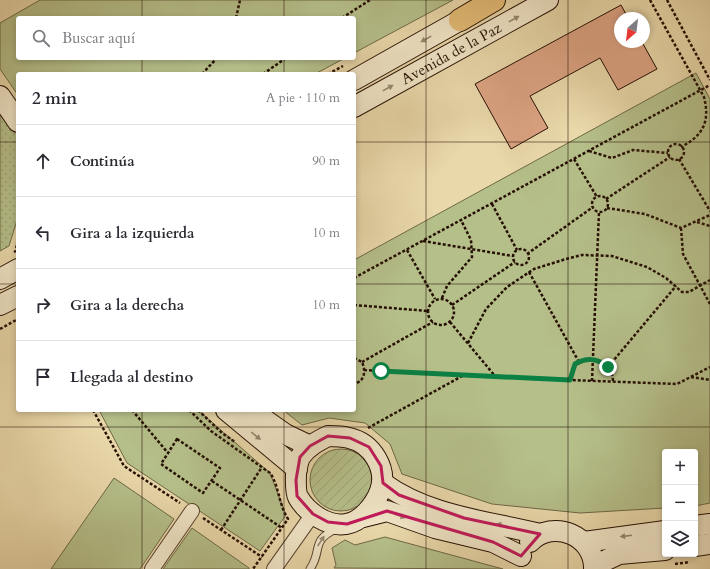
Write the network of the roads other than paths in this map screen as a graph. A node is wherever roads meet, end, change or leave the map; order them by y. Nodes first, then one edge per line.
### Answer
1 (494, 0) edge
2 (498, 0) edge
3 (548, 0) edge
4 (460, 20) junction
5 (356, 79) edge
6 (0, 96) edge
7 (356, 106) edge
8 (16, 119) edge
9 (14, 261) edge
10 (0, 279) edge
11 (16, 297) edge
12 (0, 305) edge
13 (228, 412) edge
14 (254, 412) edge
15 (310, 446) junction
16 (297, 469) junction
17 (383, 483) junction
18 (192, 511) road end
19 (313, 514) junction
20 (355, 521) junction
21 (710, 524) edge
22 (698, 526) edge
23 (662, 531) edge
24 (540, 534) junction
25 (584, 542) junction
26 (710, 544) edge
27 (698, 546) edge
28 (662, 550) edge
29 (520, 562) edge
30 (594, 568) edge
31 (152, 569) edge
32 (274, 569) edge
33 (310, 569) edge

1 - 4 highway
2 - 4 street, Avenida de la Paz
7 -> 3 street, Avenida de la Paz
4 -> 5 street, Avenida de la Paz
6 - 8 street
9 - 10 street
11 - 12 street
13 -> 16 street
14 - 15 street
15 - 16 street
15 - 17 street
16 - 19 street
17 - 20 street
24 -> 17 street
18 - 31 street
19 - 20 street
19 - 32 street
20 -> 29 street
33 -> 20 lane
21 - 22 street
23 -> 25 street
24 - 25 street
24 - 29 street
25 - 30 street
26 - 27 street
28 - 30 street

